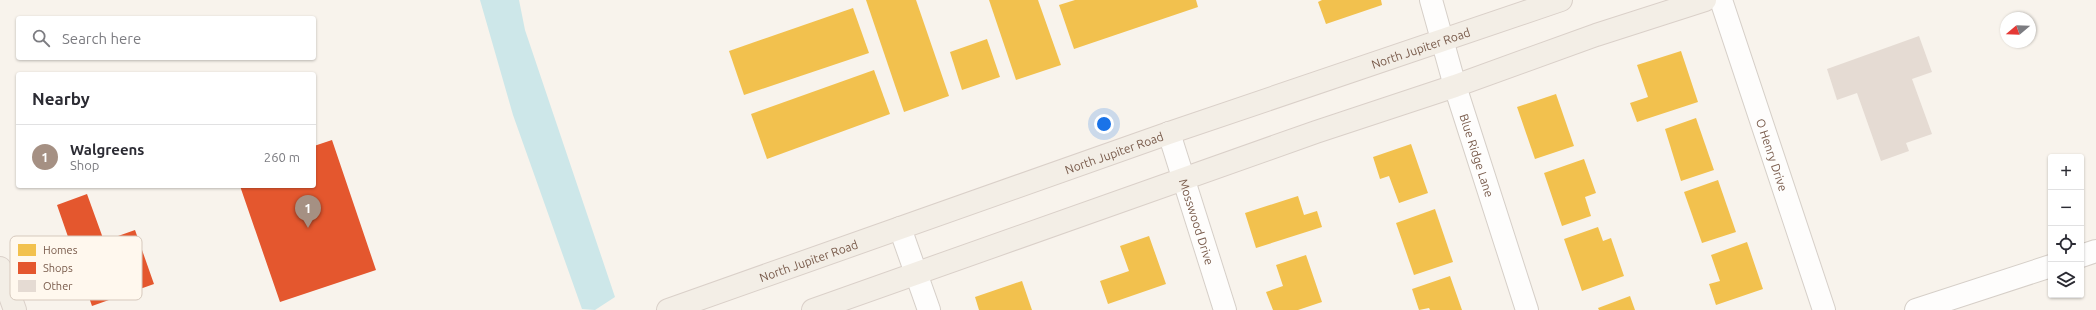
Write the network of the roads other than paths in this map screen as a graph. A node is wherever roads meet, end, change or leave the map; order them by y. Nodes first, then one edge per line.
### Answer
1 (1430, 0) edge
2 (1561, 0) edge
3 (1705, 0) edge
4 (1721, 0) edge
5 (1443, 41) junction
6 (1455, 86) junction
7 (1169, 134) junction
8 (1184, 179) junction
9 (900, 228) junction
10 (2096, 251) edge
11 (2084, 255) edge
12 (2048, 267) edge
13 (0, 268) edge
14 (917, 275) junction
15 (10, 296) edge
16 (11, 300) edge
17 (15, 310) edge
18 (668, 310) edge
19 (813, 310) edge
20 (929, 310) edge
21 (1225, 310) edge
22 (1527, 310) edge
23 (1824, 310) edge
24 (1916, 310) edge

1 - 5 street, Blue Ridge Lane
2 - 5 main road, North Jupiter Road
3 - 6 main road
4 - 23 street, O Henry Drive
5 - 6 street, Blue Ridge Lane
5 - 7 main road, North Jupiter Road
6 - 8 main road
6 - 22 street, Blue Ridge Lane
7 - 8 street, Mosswood Drive
7 - 9 main road, North Jupiter Road
8 - 14 main road
8 - 21 street, Mosswood Drive
9 - 14 street
9 - 18 main road, North Jupiter Road
10 - 11 street
12 - 24 street
13 - 15 main road
14 - 19 main road
14 - 20 street
16 - 17 main road

